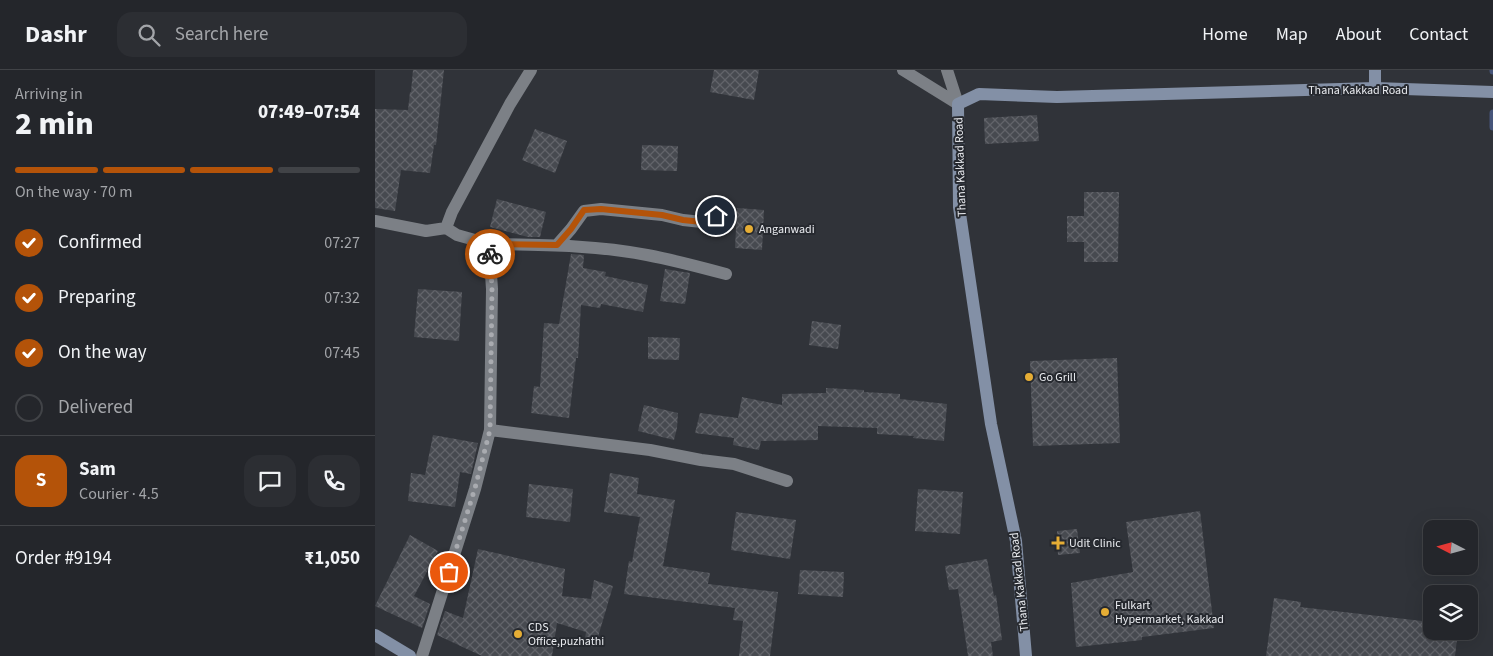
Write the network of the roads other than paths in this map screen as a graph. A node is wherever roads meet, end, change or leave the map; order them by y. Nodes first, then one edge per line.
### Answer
1 (531, 70) edge
2 (903, 70) edge
3 (947, 70) edge
4 (1375, 70) edge
5 (1375, 88) junction
6 (1493, 92) edge
7 (958, 104) junction
8 (716, 216) dead end
9 (375, 221) edge
10 (446, 228) junction
11 (489, 244) junction
12 (557, 245) junction
13 (726, 274) dead end
14 (490, 430) junction
15 (787, 481) dead end
16 (375, 635) edge
17 (410, 656) edge
18 (421, 656) edge
19 (1026, 656) edge

1 - 10 street
2 - 7 street
3 - 7 street
4 - 5 main road
5 - 6 main road, Thana Kakkad Road
5 - 7 main road, Thana Kakkad Road
7 - 19 main road, Thana Kakkad Road
8 - 12 street
9 - 10 street
10 - 11 street
11 - 12 street
11 - 14 street
12 - 13 street
14 - 15 street
14 - 18 street
16 - 17 main road

